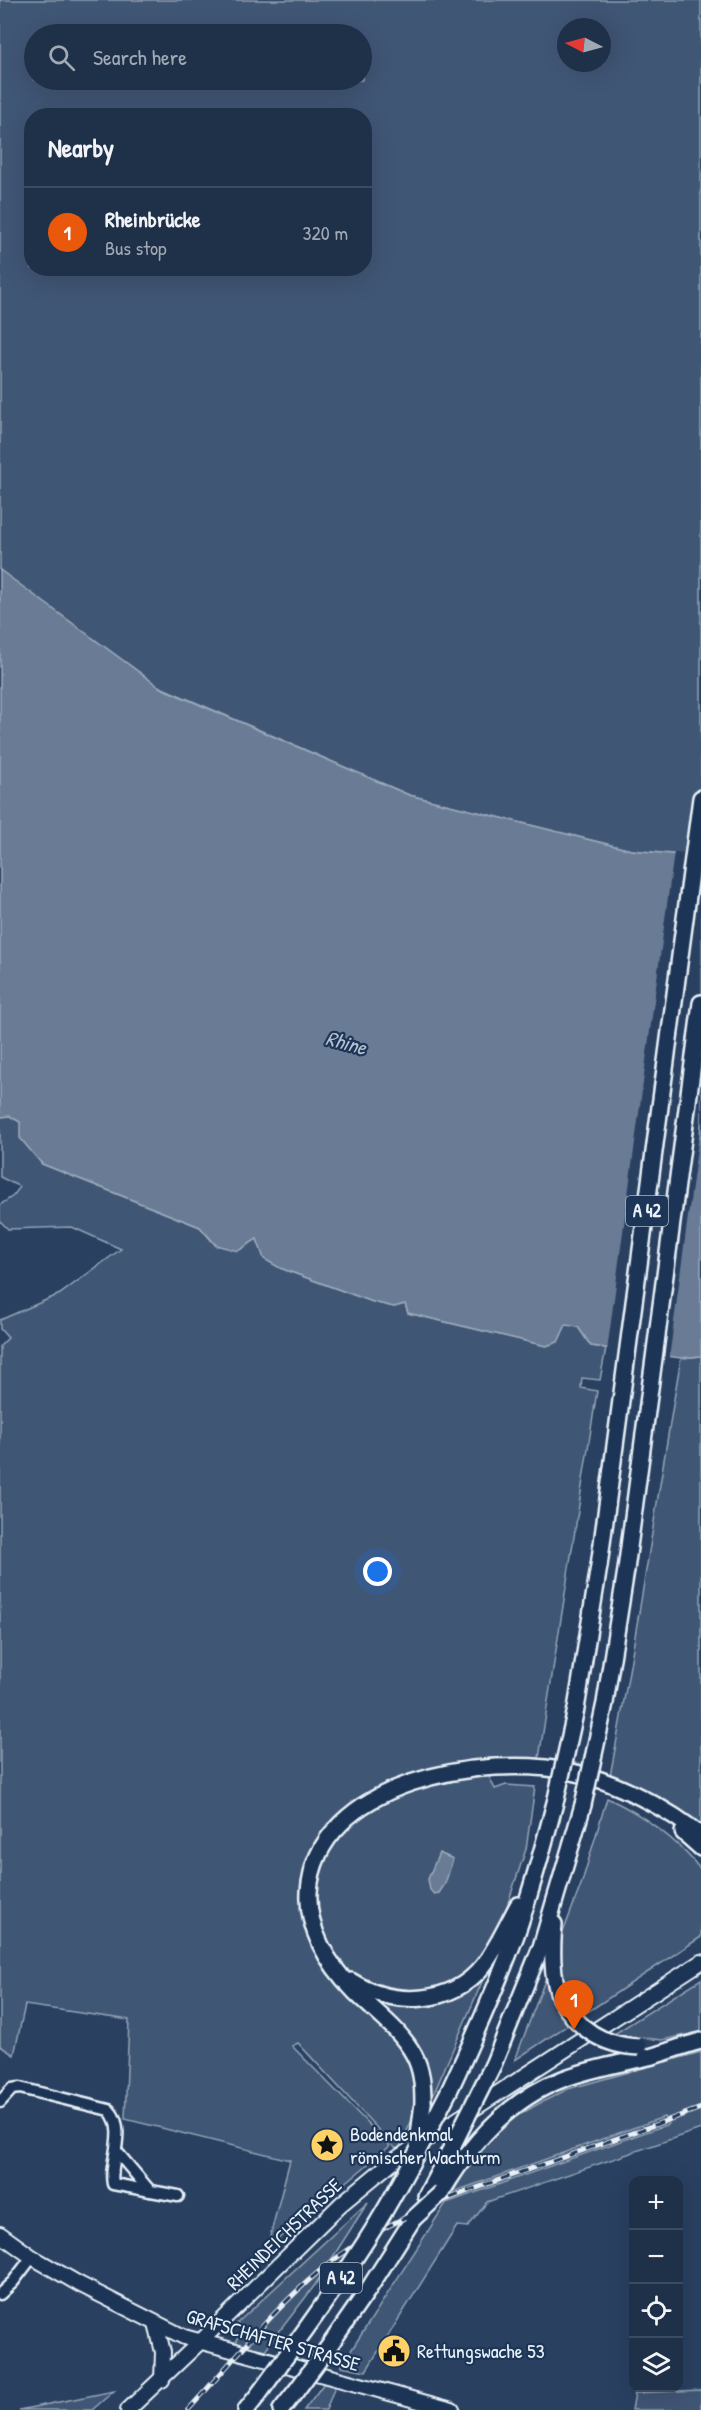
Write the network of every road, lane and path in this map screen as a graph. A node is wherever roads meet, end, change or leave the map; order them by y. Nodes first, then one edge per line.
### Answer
1 (701, 798) edge
2 (701, 1003) edge
3 (662, 1810) junction
4 (701, 1836) edge
5 (701, 1848) edge
6 (540, 1859) junction
7 (556, 1900) junction
8 (701, 1962) edge
9 (341, 1974) junction
10 (701, 2041) edge
11 (682, 2045) junction
12 (0, 2102) edge
13 (117, 2152) junction
14 (416, 2156) junction
15 (136, 2175) junction
16 (124, 2186) junction
17 (150, 2191) junction
18 (434, 2194) junction
19 (178, 2196) dead end
20 (0, 2234) edge
21 (32, 2257) junction
22 (0, 2294) edge
23 (156, 2324) junction
24 (201, 2343) junction
25 (162, 2380) junction
26 (128, 2410) edge
27 (246, 2410) edge
28 (281, 2410) edge
29 (447, 2410) edge

1 - 6 highway, A 42, bridge
2 - 7 highway, A 42, bridge
3 - 4 highway
3 - 5 highway
3 - 9 highway
6 - 9 highway
6 - 14 highway, A 42, bridge
7 - 11 highway, bridge
7 - 18 highway, A 42, bridge
8 - 24 main road, RHEINDEICHSTRASSE
9 - 14 highway, bridge
10 - 11 highway
11 - 18 highway
12 - 13 street
13 - 15 street
13 - 16 street
14 - 27 highway, A 42, bridge
15 - 16 street
15 - 17 street
16 - 17 street
17 - 19 street
18 - 28 highway, A 42, bridge
20 - 21 main road, GRAFSCHAFTER STRASSE
21 - 22 street
21 - 23 main road, GRAFSCHAFTER STRASSE
23 - 24 main road, GRAFSCHAFTER STRASSE
23 - 25 main road
24 - 25 main road, RHEINDEICHSTRASSE
24 - 29 main road, GRAFSCHAFTER STRASSE
25 - 26 main road, RHEINDEICHSTRASSE

